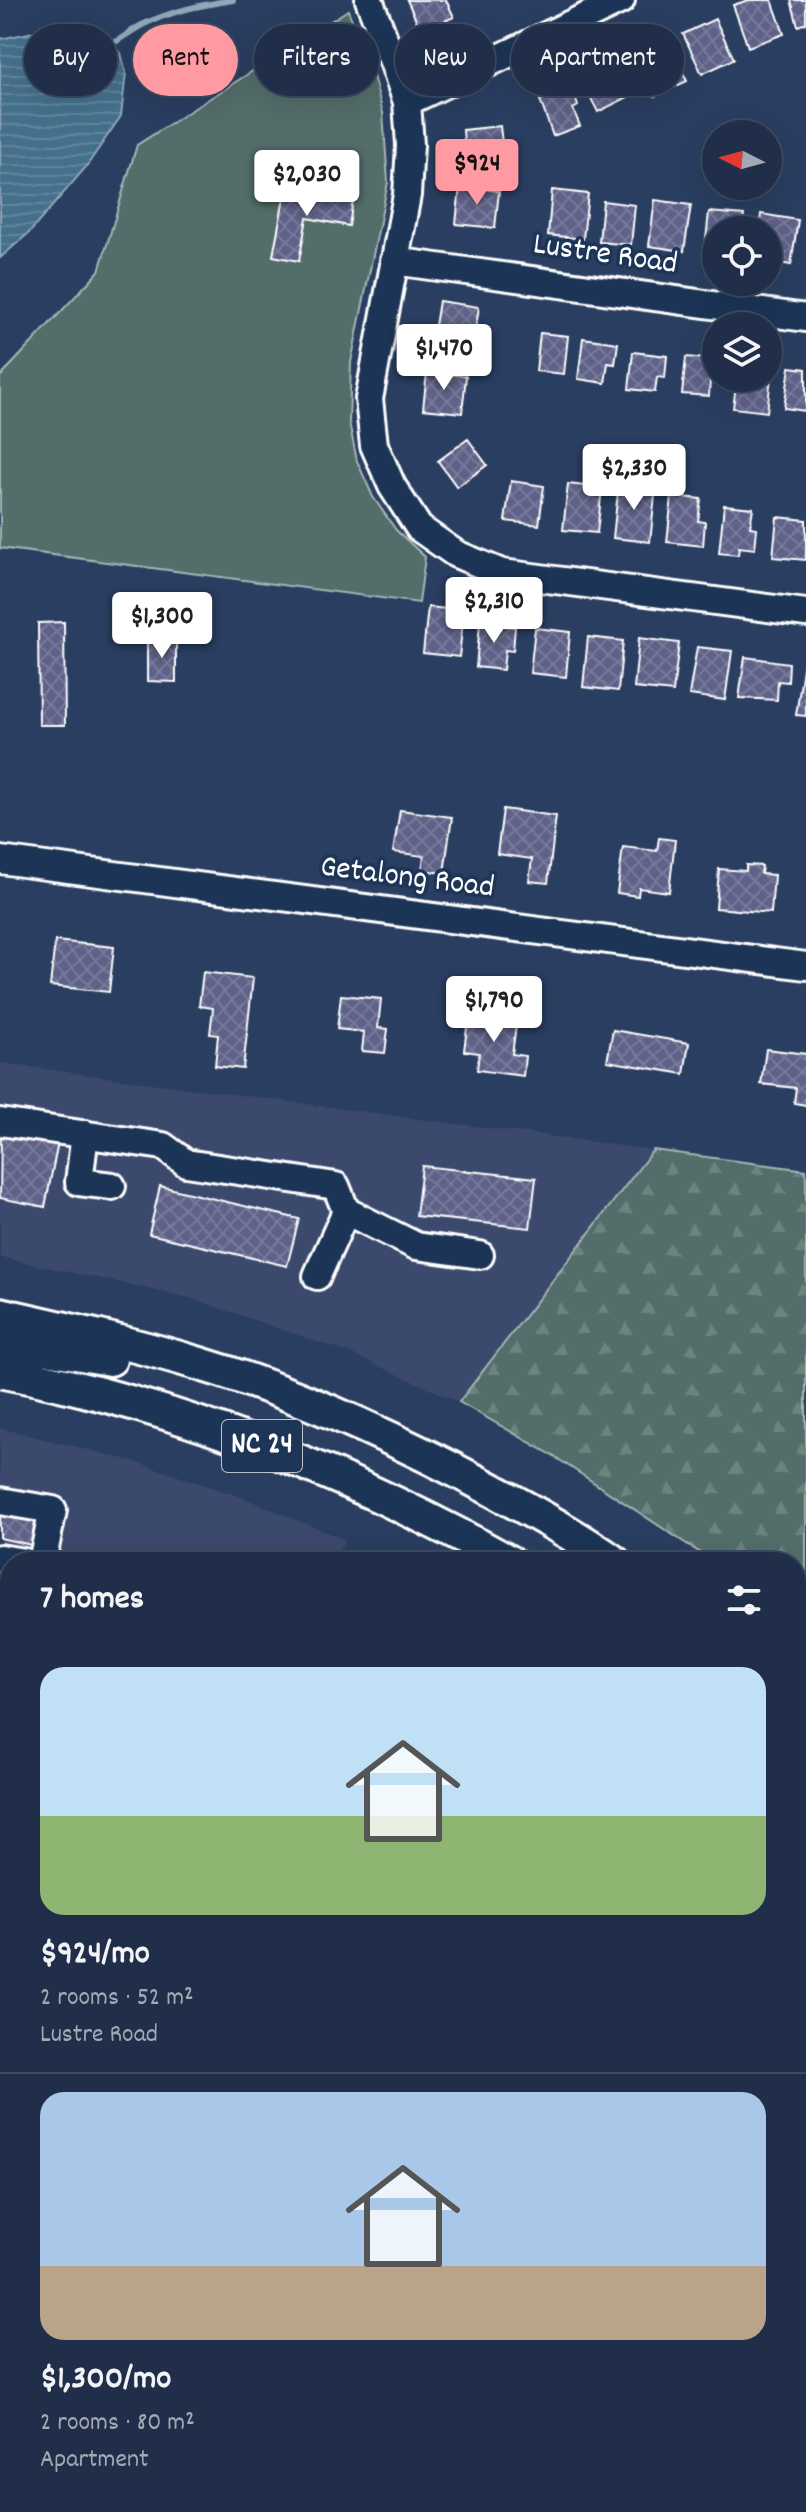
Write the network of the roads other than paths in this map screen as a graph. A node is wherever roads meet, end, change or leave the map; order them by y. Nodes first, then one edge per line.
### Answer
1 (369, 0) edge
2 (621, 0) edge
3 (407, 102) junction
4 (394, 261) junction
5 (806, 318) edge
6 (806, 613) edge
7 (0, 860) edge
8 (806, 966) edge
9 (0, 1122) edge
10 (85, 1134) junction
11 (112, 1186) dead end
12 (346, 1211) junction
13 (480, 1255) dead end
14 (317, 1276) dead end
15 (0, 1314) edge
16 (0, 1340) edge
17 (0, 1371) edge
18 (312, 1405) junction
19 (0, 1501) edge
20 (44, 1552) edge
21 (489, 1552) edge
22 (598, 1552) edge

1 - 3 street
2 - 3 street
3 - 4 street
4 - 5 street, Lustre Road
4 - 6 street
7 - 8 street, Getalong Road
9 - 10 street
10 - 11 street
10 - 12 street
12 - 13 street
12 - 14 street
15 - 18 main road, NC 24
16 - 18 main road
17 - 21 main road, NC 24
18 - 22 main road, NC 24
19 - 20 street

